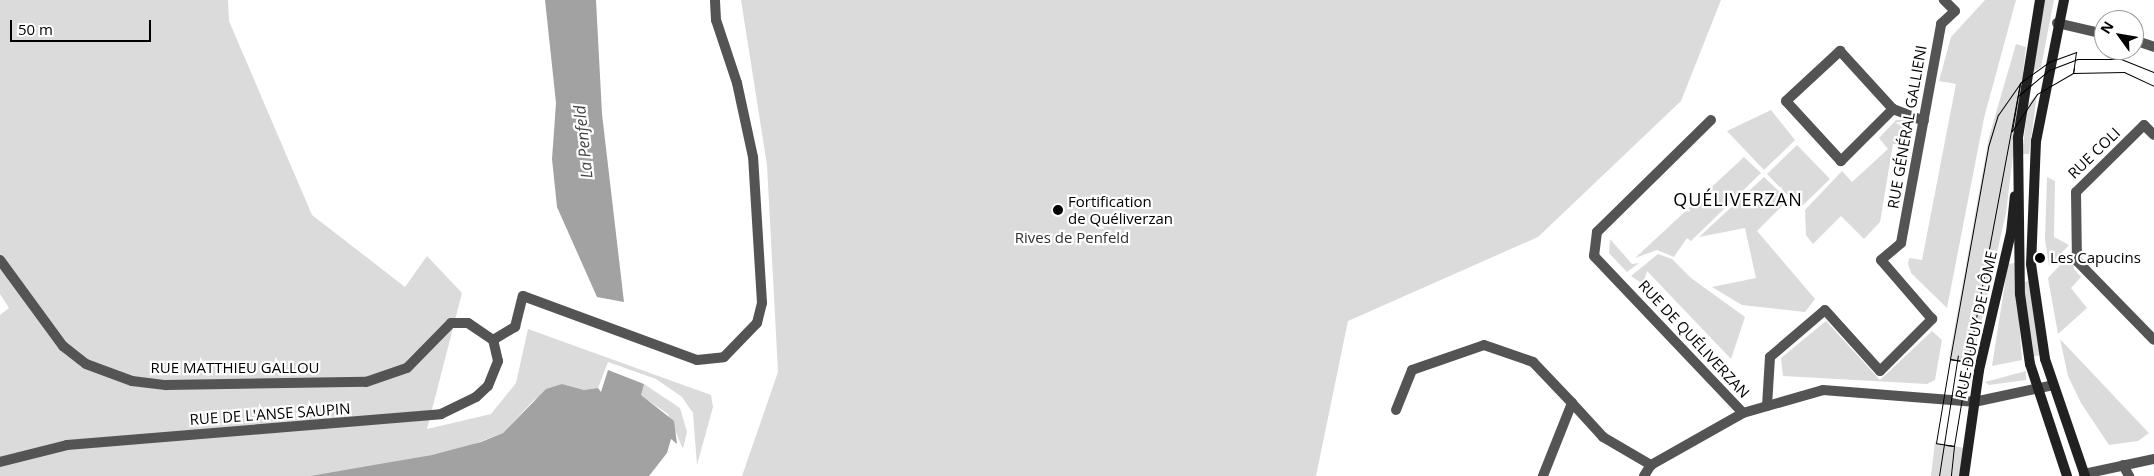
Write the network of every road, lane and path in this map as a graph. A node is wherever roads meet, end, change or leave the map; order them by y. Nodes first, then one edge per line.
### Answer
1 (715, 0) edge
2 (1944, 0) edge
3 (2040, 0) edge
4 (2064, 0) edge
5 (2057, 23) junction
6 (2094, 32) edge
7 (1893, 109) junction
8 (1712, 120) dead end
9 (1924, 121) junction
10 (2154, 135) edge
11 (2016, 180) junction
12 (0, 260) edge
13 (493, 340) junction
14 (2154, 340) edge
15 (2053, 385) junction
16 (2037, 389) junction
17 (1974, 402) junction
18 (1572, 403) junction
19 (1767, 406) junction
20 (1396, 410) dead end
21 (1743, 413) junction
22 (2154, 459) edge
23 (0, 462) edge
24 (1651, 465) junction
25 (2123, 465) junction
26 (2085, 475) edge
27 (1543, 476) edge
28 (1644, 476) edge
29 (1964, 476) edge
30 (2067, 476) edge
31 (2129, 476) edge

1 - 13 street
2 - 9 street, RUE GÉNÉRAL GALLIENI
3 - 11 main road
4 - 5 main road
5 - 6 street
5 - 15 main road
7 - 7 street
7 - 9 street
8 - 21 street, RUE DE QUÉLIVERZAN
9 - 19 street, RUE GÉNÉRAL GALLIENI
10 - 14 street, RUE COLI
11 - 16 main road
11 - 17 main road, RUE DUPUY DE LÔME
12 - 13 street, RUE MATTHIEU GALLOU
13 - 23 street, RUE DE L'ANSE SAUPIN
15 - 16 street, RUE DE QUÉLIVERZAN
15 - 26 main road
16 - 17 street, RUE DE QUÉLIVERZAN
16 - 30 main road
17 - 19 street, RUE DE QUÉLIVERZAN
17 - 29 main road, RUE DUPUY DE LÔME
18 - 20 street
18 - 24 street
18 - 27 street
19 - 21 street, RUE DE QUÉLIVERZAN
21 - 24 street
22 - 25 street
24 - 28 street
25 - 26 street
25 - 31 street

